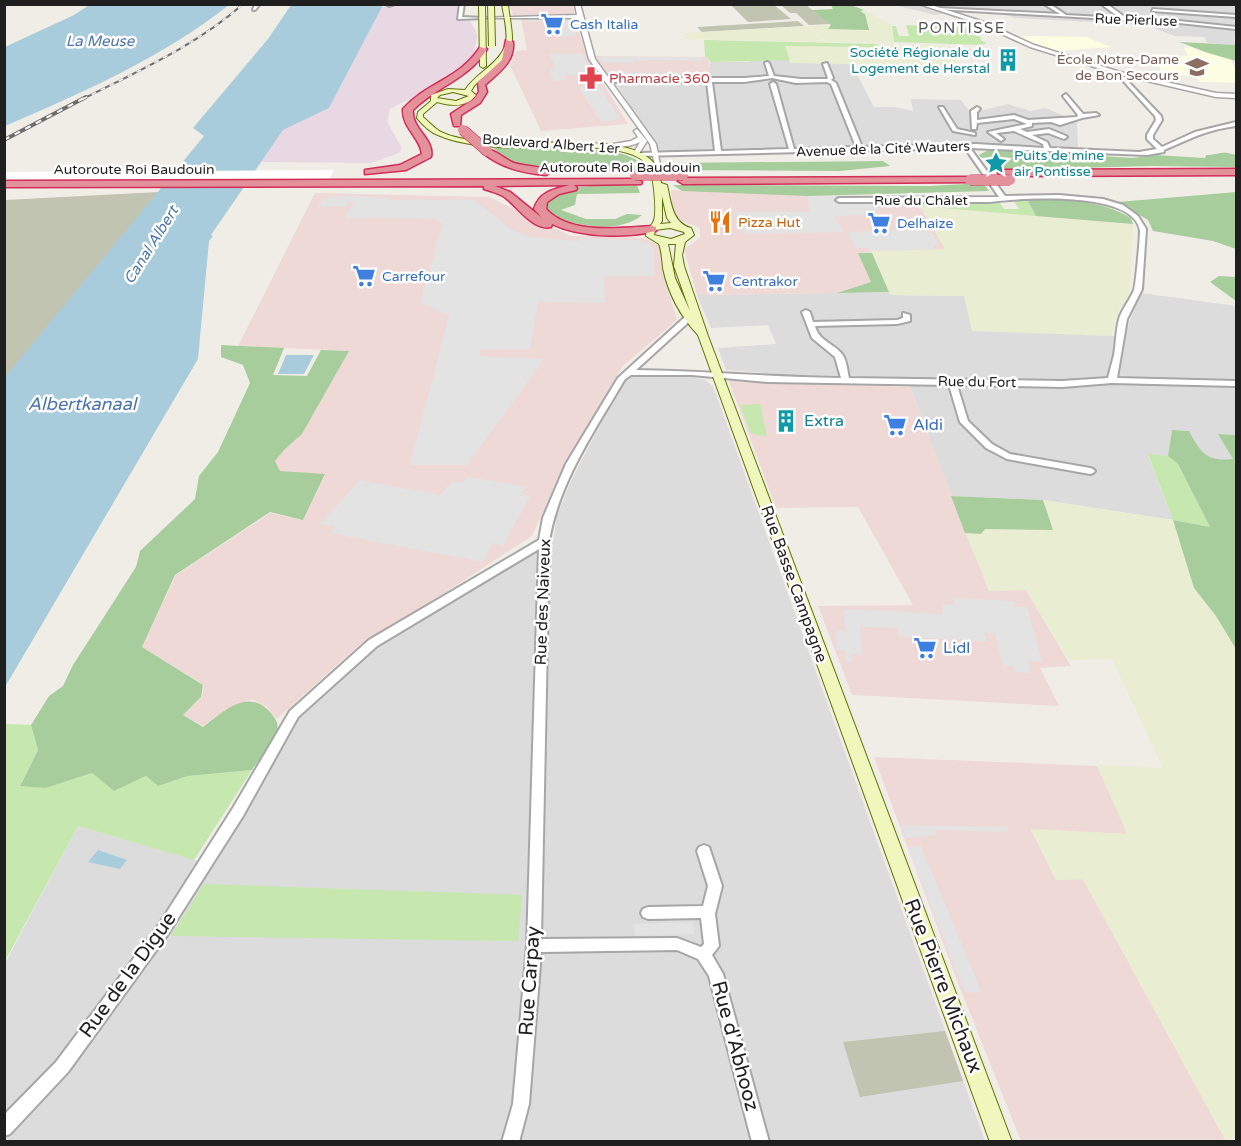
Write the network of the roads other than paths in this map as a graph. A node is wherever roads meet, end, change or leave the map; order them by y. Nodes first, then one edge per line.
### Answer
1 (258, 4) edge
2 (462, 4) edge
3 (482, 4) edge
4 (491, 4) edge
5 (499, 4) edge
6 (505, 4) edge
7 (577, 4) edge
8 (921, 4) edge
9 (1046, 4) edge
10 (1103, 4) edge
11 (1147, 4) edge
12 (993, 6) edge
13 (935, 7) edge
14 (254, 9) dead end
15 (964, 9) edge
16 (1023, 9) dead end
17 (1153, 10) junction
18 (945, 11) junction
19 (998, 13) junction
20 (1030, 15) junction
21 (580, 16) junction
22 (1236, 16) edge
23 (1067, 17) junction
24 (482, 18) junction
25 (507, 18) junction
26 (1127, 21) junction
27 (1165, 21) junction
28 (500, 27) dead end
29 (1236, 27) edge
30 (505, 43) junction
31 (488, 47) junction
32 (767, 63) dead end
33 (825, 64) dead end
34 (772, 77) junction
35 (1129, 78) junction
36 (606, 80) junction
37 (828, 80) junction
38 (710, 81) junction
39 (744, 81) junction
40 (802, 81) junction
41 (773, 84) junction
42 (451, 90) junction
43 (467, 92) junction
44 (1066, 96) dead end
45 (1236, 96) edge
46 (434, 99) junction
47 (459, 102) junction
48 (448, 103) junction
49 (411, 105) junction
50 (941, 108) dead end
51 (977, 109) dead end
52 (1096, 115) dead end
53 (1081, 116) junction
54 (975, 122) junction
55 (1028, 122) junction
56 (1236, 124) edge
57 (460, 127) junction
58 (1015, 129) junction
59 (974, 134) junction
60 (1027, 134) junction
61 (1064, 137) dead end
62 (642, 138) junction
63 (1000, 139) dead end
64 (543, 146) junction
65 (611, 146) junction
66 (966, 146) junction
67 (976, 146) junction
68 (860, 149) junction
69 (1048, 149) junction
70 (792, 151) junction
71 (1162, 151) junction
72 (718, 153) junction
73 (639, 154) junction
74 (657, 154) junction
75 (659, 169) junction
76 (1236, 172) edge
77 (592, 175) junction
78 (1006, 176) junction
79 (4, 178) edge
80 (636, 178) junction
81 (1236, 178) edge
82 (330, 180) junction
83 (463, 182) junction
84 (4, 184) edge
85 (1003, 198) junction
86 (839, 200) dead end
87 (655, 202) junction
88 (647, 216) joint
89 (679, 226) junction
90 (585, 229) junction
91 (652, 231) junction
92 (662, 241) junction
93 (681, 241) junction
94 (806, 312) dead end
95 (906, 315) dead end
96 (688, 319) junction
97 (810, 324) junction
98 (703, 336) junction
99 (628, 372) junction
100 (718, 375) junction
101 (845, 379) junction
102 (1112, 380) junction
103 (952, 381) junction
104 (1236, 383) edge
105 (1090, 471) dead end
106 (544, 541) junction
107 (536, 819) joint
108 (885, 832) joint
109 (704, 850) dead end
110 (648, 913) dead end
111 (708, 914) junction
112 (534, 946) junction
113 (703, 954) junction
114 (4, 1128) edge
115 (510, 1142) edge
116 (761, 1142) edge
117 (1001, 1142) edge

1 - 14 street
2 - 24 street
3 - 24 main road
4 - 31 main road, bridge
5 - 28 main road
6 - 25 main road
7 - 21 street
8 - 13 street
9 - 23 street
10 - 26 street
11 - 17 street
12 - 19 street
13 - 15 street, Rue Pierluse
13 - 18 street
15 - 18 street, Rue Pierluse
15 - 19 street, Rue Pierluse
16 - 20 street
17 - 22 street
17 - 27 street
18 - 35 street
19 - 20 street, Rue Pierluse
20 - 23 street, Rue Pierluse
21 - 25 street
21 - 36 street
23 - 26 street, Rue Pierluse
24 - 25 street
24 - 31 main road
25 - 30 main road
26 - 27 street, Rue Pierluse
27 - 29 street, Rue Pierluse
30 - 43 main road
30 - 57 highway
31 - 42 main road
31 - 49 highway
32 - 34 street
33 - 37 street
34 - 39 street
34 - 40 street
35 - 45 street
35 - 71 street
36 - 38 street
36 - 62 street
36 - 74 street
37 - 40 street
37 - 68 street
38 - 39 street
38 - 72 street
39 - 41 street
40 - 41 street
41 - 70 street
42 - 43 main road
42 - 46 main road
43 - 47 main road
44 - 53 street
46 - 48 main road
46 - 49 highway
46 - 64 main road, Boulevard Albert 1er
47 - 48 main road
47 - 57 highway
48 - 65 main road, Boulevard Albert 1er
49 - 82 highway
50 - 59 street
51 - 54 street
52 - 53 street
53 - 55 street
54 - 55 street
54 - 59 street
55 - 58 street
56 - 71 street
57 - 77 highway, bridge
58 - 60 street
58 - 63 street
59 - 67 street
60 - 61 street
60 - 69 street
62 - 65 street
62 - 73 street
64 - 73 main road, Boulevard Albert 1er
64 - 87 main road
65 - 73 main road, Boulevard Albert 1er
66 - 67 street, Avenue de la Cité Wauters
66 - 68 street, Avenue de la Cité Wauters
66 - 85 street
67 - 69 street, Avenue de la Cité Wauters
68 - 70 street, Avenue de la Cité Wauters
69 - 71 street, Avenue de la Cité Wauters
70 - 72 street, Avenue de la Cité Wauters
72 - 74 street, Avenue de la Cité Wauters
73 - 74 street, Avenue de la Cité Wauters
73 - 75 main road
73 - 87 main road
74 - 75 street, Rue Basse Campagne
75 - 89 main road, Rue Basse Campagne
76 - 78 highway, Autoroute Roi Baudouin
77 - 80 highway, Autoroute Roi Baudouin
77 - 82 highway, Autoroute Roi Baudouin
78 - 80 highway, Autoroute Roi Baudouin, bridge
78 - 81 highway, Autoroute Roi Baudouin
79 - 82 highway, Autoroute Roi Baudouin
80 - 83 highway, Autoroute Roi Baudouin
80 - 90 highway
82 - 83 highway, Autoroute Roi Baudouin
82 - 84 highway, Autoroute Roi Baudouin
83 - 91 highway
85 - 86 street, Rue du Châlet
85 - 102 street, Rue du Châlet
87 - 88 main road
87 - 91 main road
88 - 90 highway
89 - 91 main road
89 - 93 main road, Rue Basse Campagne
90 - 91 highway
91 - 92 main road
92 - 93 main road
92 - 96 main road, Rue Basse Campagne
93 - 98 main road, Rue Basse Campagne
94 - 97 street
95 - 97 street
96 - 98 main road, Rue Basse Campagne
96 - 99 street, Rue des Naiveux
97 - 101 street
98 - 100 main road, Rue Basse Campagne
99 - 100 street
99 - 106 street, Rue des Naiveux
100 - 101 street, Rue du Fort
100 - 108 main road, Rue Basse Campagne
101 - 103 street, Rue du Fort
102 - 103 street, Rue du Fort
102 - 104 street, Rue du Fort
103 - 105 street
106 - 107 street, Rue des Naiveux
106 - 114 street, Rue de la Digue
107 - 112 street, Rue Carpay
108 - 117 main road, Rue Pierre Michaux
109 - 111 street
110 - 111 street
111 - 113 street
112 - 113 street
112 - 115 street, Rue Carpay
113 - 116 street, Rue d'Abhooz

